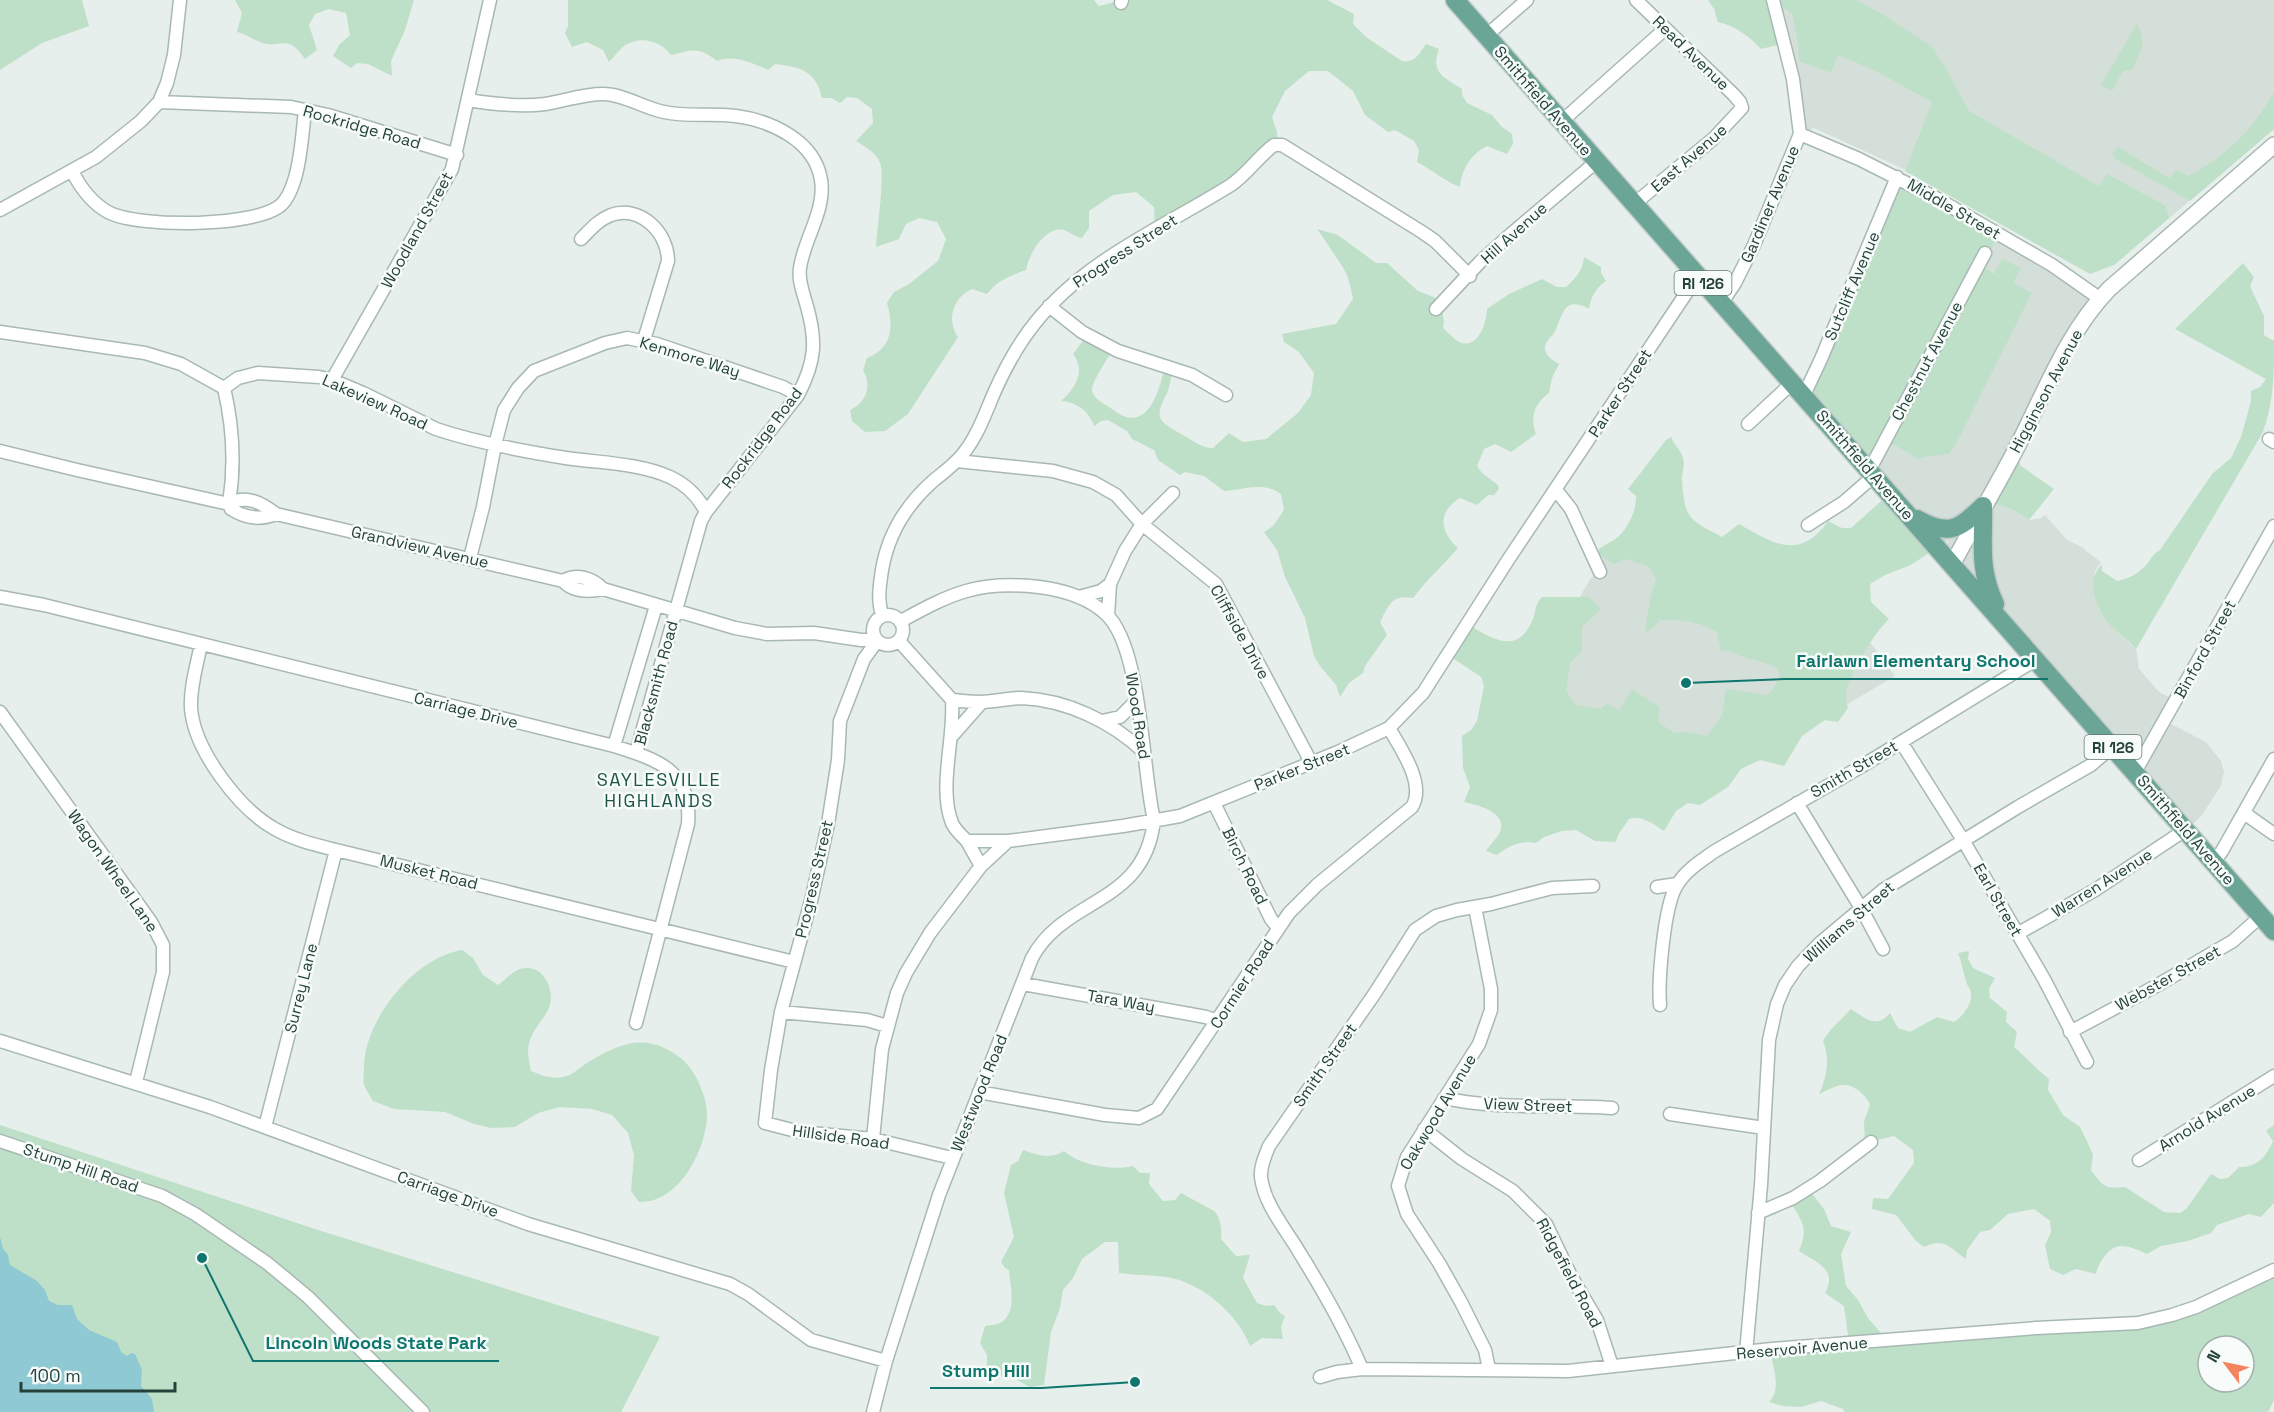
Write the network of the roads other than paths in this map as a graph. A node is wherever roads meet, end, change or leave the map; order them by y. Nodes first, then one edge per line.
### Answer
1 (180, 0) edge
2 (490, 0) edge
3 (1455, 0) edge
4 (1527, 0) edge
5 (1636, 0) edge
6 (1773, 0) edge
7 (1665, 29) junction
8 (1487, 35) junction
9 (468, 100) junction
10 (159, 102) junction
11 (1742, 108) joint
12 (305, 110) junction
13 (1562, 121) junction
14 (1800, 134) junction
15 (2274, 145) edge
16 (457, 155) junction
17 (1596, 162) junction
18 (72, 171) junction
19 (1897, 177) junction
20 (1634, 204) junction
21 (0, 210) edge
22 (581, 239) dead end
23 (1985, 253) dead end
24 (1470, 276) junction
25 (1699, 278) junction
26 (2099, 298) junction
27 (1721, 304) junction
28 (1049, 306) junction
29 (1436, 309) dead end
30 (0, 332) edge
31 (644, 340) junction
32 (332, 380) junction
33 (224, 388) junction
34 (1798, 389) junction
35 (1226, 394) dead end
36 (798, 395) junction
37 (1748, 424) dead end
38 (495, 445) junction
39 (0, 451) edge
40 (957, 461) junction
41 (1873, 472) junction
42 (1556, 490) junction
43 (1173, 493) dead end
44 (229, 504) junction
45 (1983, 506) junction
46 (706, 512) junction
47 (1909, 514) junction
48 (1142, 524) junction
49 (1808, 525) dead end
50 (2274, 526) edge
51 (470, 558) junction
52 (1953, 563) junction
53 (1600, 572) dead end
54 (1110, 584) junction
55 (0, 597) edge
56 (1079, 597) junction
57 (656, 606) junction
58 (675, 612) junction
59 (882, 615) junction
60 (1108, 616) junction
61 (2002, 620) junction
62 (901, 621) junction
63 (876, 640) junction
64 (898, 641) junction
65 (201, 644) junction
66 (2035, 660) junction
67 (952, 700) junction
68 (1136, 701) junction
69 (982, 702) junction
70 (0, 712) edge
71 (1102, 721) junction
72 (1389, 728) junction
73 (952, 736) junction
74 (1901, 742) junction
75 (614, 746) junction
76 (2112, 747) junction
77 (1144, 752) junction
78 (636, 753) junction
79 (2274, 759) edge
80 (1311, 762) junction
81 (2135, 772) junction
82 (1214, 803) junction
83 (1797, 803) junction
84 (2244, 813) junction
85 (1154, 820) junction
86 (2185, 830) junction
87 (2274, 834) edge
88 (1963, 840) junction
89 (967, 841) junction
90 (1008, 841) junction
91 (336, 850) junction
92 (2214, 862) junction
93 (981, 866) junction
94 (1677, 884) junction
95 (1593, 886) dead end
96 (1658, 887) dead end
97 (1475, 908) junction
98 (1861, 908) junction
99 (2261, 916) junction
100 (1278, 928) junction
101 (659, 929) junction
102 (2274, 930) edge
103 (2017, 934) junction
104 (1883, 949) dead end
105 (794, 962) junction
106 (1023, 984) junction
107 (1660, 1005) dead end
108 (781, 1012) junction
109 (1218, 1021) junction
110 (636, 1023) dead end
111 (887, 1026) junction
112 (2070, 1032) junction
113 (0, 1041) edge
114 (2087, 1062) dead end
115 (2274, 1076) edge
116 (136, 1082) junction
117 (979, 1092) junction
118 (1444, 1098) junction
119 (1612, 1108) dead end
120 (1670, 1114) dead end
121 (765, 1124) joint
122 (265, 1127) junction
123 (1764, 1128) junction
124 (1424, 1129) junction
125 (873, 1139) junction
126 (0, 1141) edge
127 (1871, 1142) dead end
128 (952, 1158) junction
129 (2139, 1160) dead end
130 (1758, 1213) junction
131 (2274, 1270) edge
132 (1746, 1353) junction
133 (886, 1361) junction
134 (1612, 1366) junction
135 (1362, 1369) junction
136 (1489, 1369) junction
137 (1320, 1377) dead end
138 (423, 1412) edge
139 (873, 1412) edge

1 - 10 street
2 - 9 street, Woodland Street
3 - 8 main road, Smithfield Avenue / RI 126
4 - 8 street
5 - 7 street, Read Avenue
6 - 14 street
7 - 11 street, Read Avenue
7 - 13 street
8 - 13 main road, Smithfield Avenue / RI 126
9 - 16 street, Woodland Street
9 - 36 street, Rockridge Road
10 - 12 street, Rockridge Road
10 - 18 street
11 - 20 street, East Avenue
12 - 16 street, Rockridge Road
12 - 18 street
13 - 17 main road, Smithfield Avenue / RI 126
14 - 19 street, Middle Street
14 - 27 street, Gardiner Avenue
15 - 26 street, Higginson Avenue
16 - 32 street, Woodland Street
17 - 20 main road, Smithfield Avenue / RI 126
17 - 24 street, Hill Avenue
18 - 21 street
19 - 26 street, Middle Street
19 - 34 street, Sutcliff Avenue
20 - 25 main road, Smithfield Avenue / RI 126
22 - 31 street
23 - 41 street, Chestnut Avenue
24 - 28 street, Progress Street
24 - 29 street, Hill Avenue
25 - 27 main road, Smithfield Avenue / RI 126
25 - 42 street, Parker Street
26 - 45 street, Higginson Avenue
27 - 34 main road, Smithfield Avenue / RI 126
28 - 35 street
28 - 40 street, Progress Street
30 - 33 street
31 - 36 street, Kenmore Way
31 - 38 street, Kenmore Way
32 - 33 street, Lakeview Road
32 - 38 street, Lakeview Road
33 - 44 street
34 - 37 street
34 - 41 main road, Smithfield Avenue / RI 126
36 - 46 street, Rockridge Road
38 - 46 street, Lakeview Road
38 - 51 street, Kenmore Way
39 - 44 street, Grandview Avenue
40 - 48 street, Cliffside Drive
40 - 59 street, Progress Street
41 - 47 main road, Smithfield Avenue / RI 126
41 - 49 street
42 - 53 street
42 - 72 street, Parker Street
43 - 48 street, Wood Road
44 - 51 street, Grandview Avenue
45 - 47 main road
45 - 52 street, Higginson Avenue
45 - 61 main road
46 - 58 street, Rockridge Road
47 - 52 main road, Smithfield Avenue / RI 126
48 - 54 street, Wood Road
48 - 80 street, Cliffside Drive
50 - 81 street, Binford Street
51 - 57 street, Grandview Avenue
52 - 61 main road, Smithfield Avenue / RI 126
54 - 56 street
54 - 60 street, Wood Road
55 - 65 street, Carriage Drive
56 - 60 street
56 - 62 street
57 - 58 street, Grandview Avenue
57 - 75 street, Blacksmith Road
58 - 63 street, Grandview Avenue
58 - 78 street, Blacksmith Road
59 - 62 street
59 - 63 street
60 - 68 street, Wood Road
61 - 66 main road, Smithfield Avenue / RI 126
62 - 64 street
63 - 64 street
63 - 105 street, Progress Street
64 - 67 street
65 - 75 street, Carriage Drive
65 - 91 street, Musket Road
66 - 74 street, Smith Street
66 - 76 main road, Smithfield Avenue / RI 126
67 - 69 street
67 - 73 street
68 - 71 street
68 - 77 street, Wood Road
69 - 71 street
69 - 73 street
70 - 116 street, Wagon Wheel Lane
71 - 77 street
72 - 80 street, Parker Street
72 - 100 street, Cormier Road
73 - 89 street
74 - 83 street, Smith Street
74 - 88 street, Earl Street
75 - 78 street, Carriage Drive
76 - 81 main road, Smithfield Avenue / RI 126
76 - 88 street, Williams Street
77 - 85 street, Wood Road
78 - 101 street, Carriage Drive
79 - 84 street
80 - 82 street, Parker Street
81 - 86 main road, Smithfield Avenue / RI 126
82 - 85 street, Parker Street
82 - 100 street, Birch Road
83 - 94 street, Smith Street
83 - 98 street
84 - 87 street
84 - 92 street
85 - 90 street, Parker Street
85 - 106 street, Westwood Road
86 - 92 main road, Smithfield Avenue / RI 126
86 - 103 street, Warren Avenue
88 - 98 street, Williams Street
88 - 103 street, Earl Street
89 - 90 street, Parker Street
89 - 93 street
90 - 93 street
91 - 101 street, Musket Road
91 - 122 street, Surrey Lane
92 - 99 main road, Smithfield Avenue / RI 126
93 - 111 street
94 - 96 street
94 - 107 street
95 - 97 street, Smith Street
97 - 118 street, Oakwood Avenue
97 - 135 street, Smith Street
98 - 104 street
98 - 123 street, Williams Street
99 - 102 main road, Smithfield Avenue / RI 126
99 - 112 street, Webster Street
100 - 109 street, Cormier Road
101 - 105 street, Musket Road
101 - 110 street, Carriage Drive
103 - 112 street, Earl Street
105 - 108 street, Progress Street
106 - 109 street, Tara Way
106 - 117 street, Westwood Road
108 - 111 street
108 - 121 street, Progress Street
109 - 117 street, Cormier Road
111 - 125 street
112 - 114 street, Earl Street
113 - 116 street, Carriage Drive
115 - 129 street, Arnold Avenue
116 - 122 street, Carriage Drive
117 - 128 street, Westwood Road
118 - 119 street, View Street
118 - 124 street, Oakwood Avenue
120 - 123 street
121 - 125 street, Hillside Road
122 - 133 street, Carriage Drive
123 - 130 street, Williams Street
124 - 134 street, Ridgefield Road
124 - 136 street, Oakwood Avenue
125 - 128 street, Hillside Road
126 - 138 street, Stump Hill Road
127 - 130 street
128 - 133 street, Westwood Road
130 - 132 street, Williams Street
131 - 132 street, Reservoir Avenue
132 - 134 street, Reservoir Avenue
133 - 139 street, Westwood Road
134 - 136 street, Reservoir Avenue
135 - 136 street, Reservoir Avenue
135 - 137 street, Reservoir Avenue

